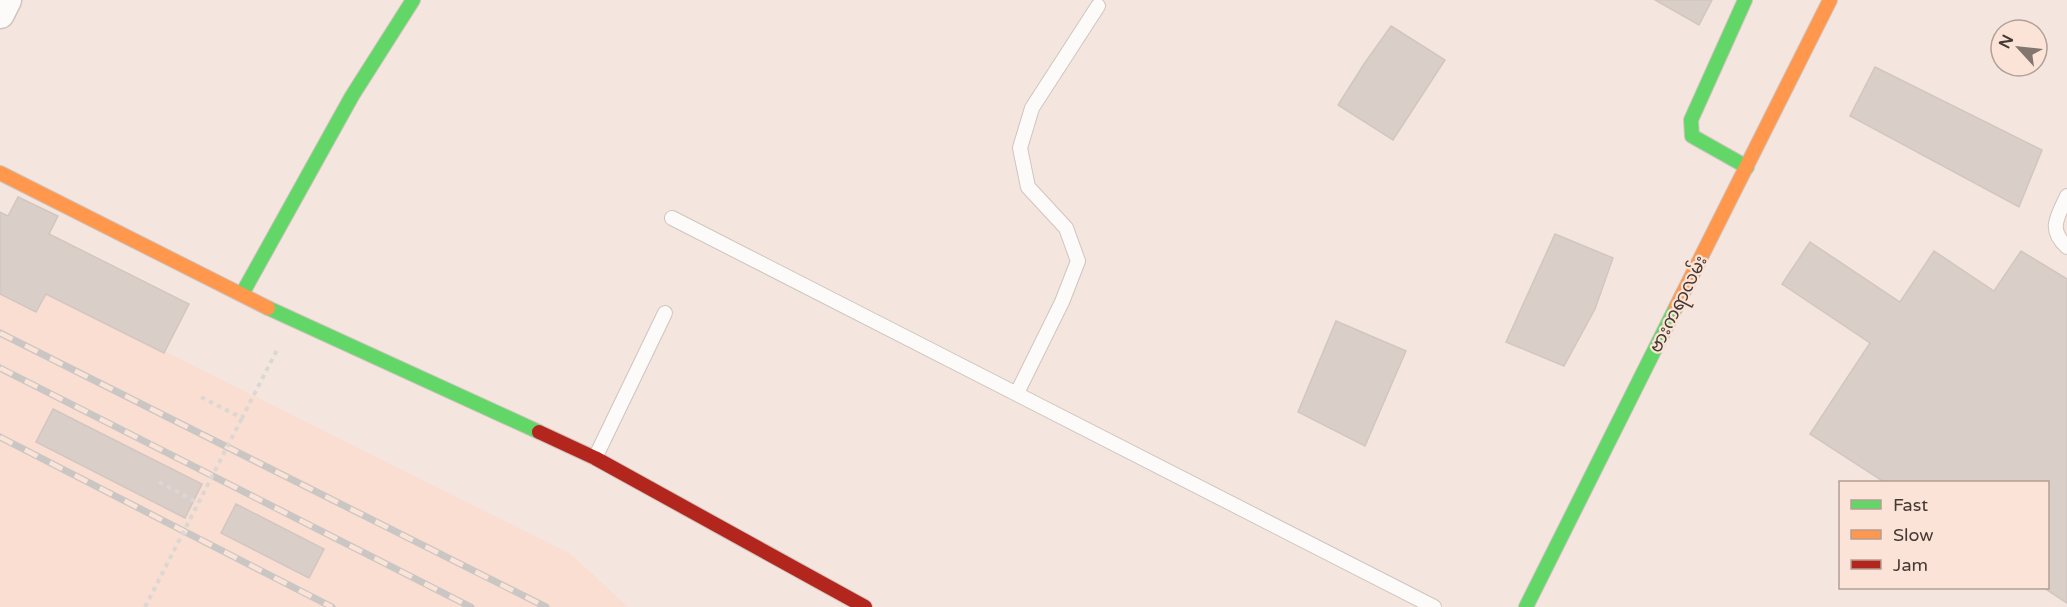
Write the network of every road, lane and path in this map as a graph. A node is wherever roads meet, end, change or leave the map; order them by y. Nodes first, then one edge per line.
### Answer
1 (7, 0) edge
2 (413, 0) edge
3 (1745, 0) edge
4 (1830, 0) edge
5 (1098, 6) dead end
6 (0, 14) edge
7 (1747, 167) junction
8 (0, 173) edge
9 (2067, 196) edge
10 (672, 218) dead end
11 (2067, 247) edge
12 (242, 294) junction
13 (665, 313) dead end
14 (270, 364) dead end
15 (1017, 393) junction
16 (201, 397) dead end
17 (242, 418) junction
18 (595, 458) junction
19 (159, 482) dead end
20 (198, 503) junction
21 (145, 607) edge
22 (865, 607) edge
23 (1434, 607) edge
24 (1526, 607) edge

1 - 6 street
2 - 12 street
3 - 7 street
4 - 7 street, ဗားကရာလမ်း
5 - 15 lane
7 - 24 street, ဗားကရာလမ်း
8 - 12 street
9 - 11 lane
10 - 15 lane
12 - 18 street
13 - 18 lane
14 - 17 path
15 - 23 lane
16 - 17 path
17 - 20 path, bridge
18 - 22 street
19 - 20 path
20 - 21 path, bridge

